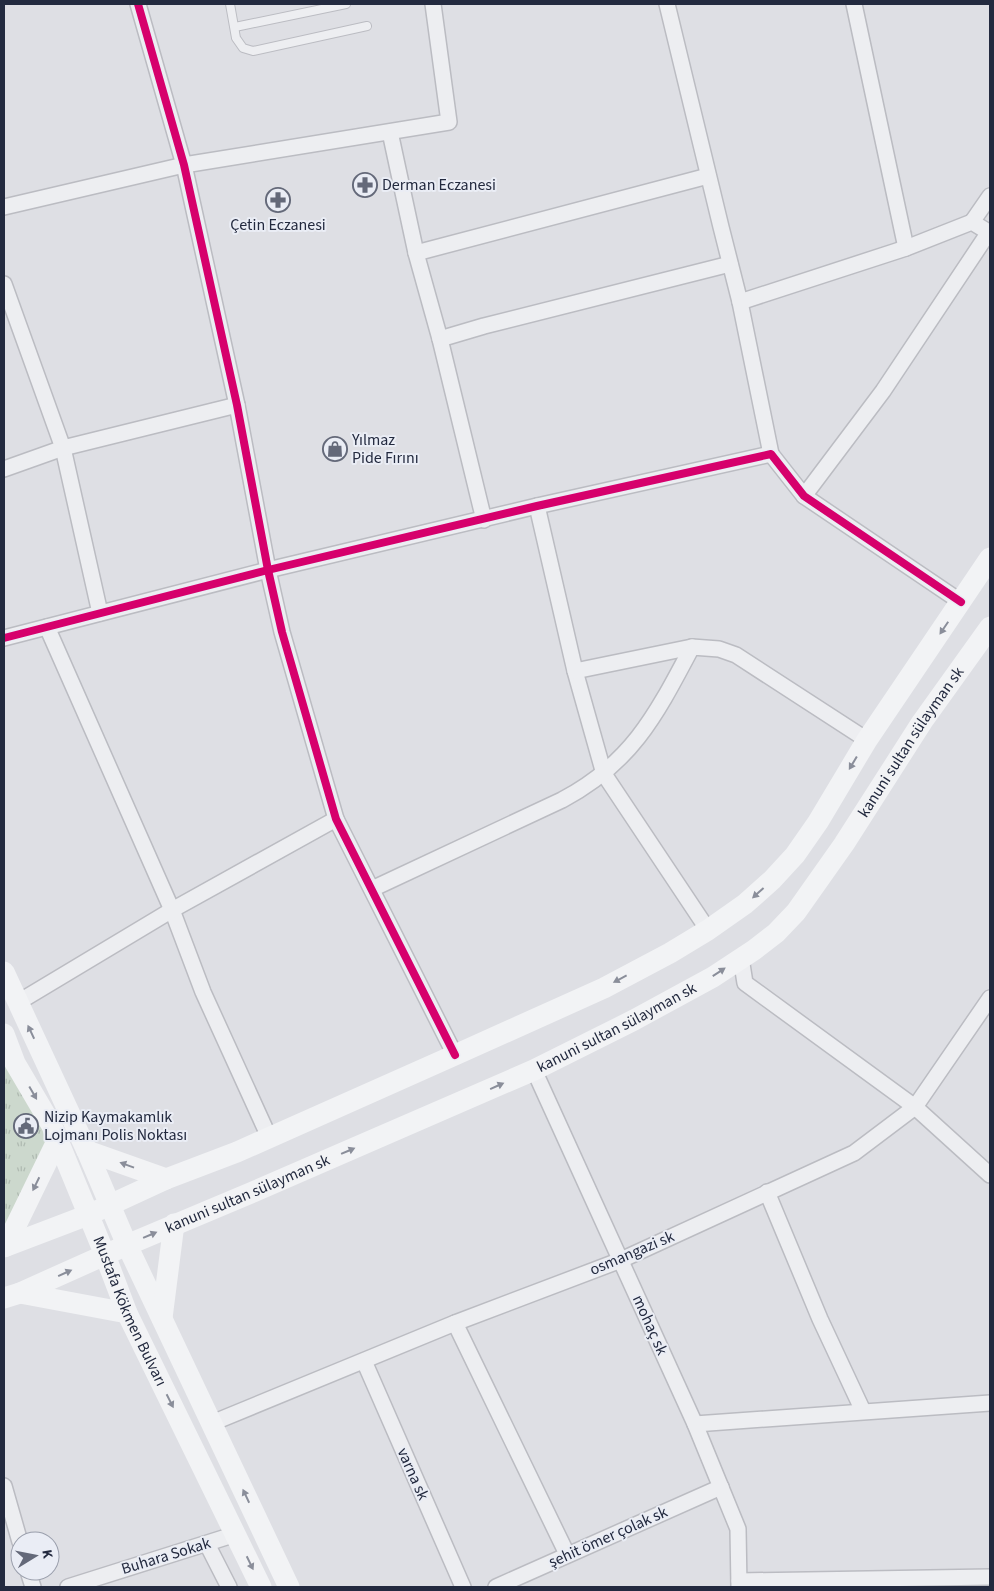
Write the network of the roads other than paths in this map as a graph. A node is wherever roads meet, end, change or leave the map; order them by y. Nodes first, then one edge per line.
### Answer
1 (139, 4) edge
2 (230, 4) edge
3 (346, 4) edge
4 (433, 4) edge
5 (667, 4) edge
6 (854, 4) edge
7 (367, 26) dead end
8 (235, 28) junction
9 (390, 132) junction
10 (184, 165) junction
11 (708, 176) junction
12 (990, 196) edge
13 (4, 206) edge
14 (972, 222) junction
15 (990, 232) edge
16 (906, 248) junction
17 (416, 253) junction
18 (730, 264) junction
19 (4, 284) edge
20 (740, 302) junction
21 (440, 339) junction
22 (237, 405) junction
23 (63, 448) junction
24 (771, 454) junction
25 (4, 469) edge
26 (804, 496) junction
27 (537, 506) junction
28 (484, 520) junction
29 (990, 558) edge
30 (268, 570) junction
31 (961, 602) junction
32 (100, 613) junction
33 (47, 627) junction
34 (990, 627) edge
35 (4, 638) edge
36 (692, 647) junction
37 (575, 671) junction
38 (867, 740) junction
39 (604, 774) junction
40 (336, 819) junction
41 (372, 889) junction
42 (172, 910) junction
43 (708, 930) junction
44 (741, 958) junction
45 (4, 972) edge
46 (990, 998) edge
47 (17, 1003) junction
48 (4, 1034) edge
49 (455, 1055) junction
50 (9, 1064) edge
51 (534, 1070) junction
52 (915, 1107) junction
53 (269, 1137) junction
54 (57, 1141) junction
55 (88, 1151) junction
56 (990, 1175) edge
57 (166, 1179) junction
58 (768, 1192) junction
59 (110, 1204) junction
60 (88, 1215) junction
61 (174, 1224) junction
62 (127, 1244) junction
63 (5, 1246) edge
64 (105, 1254) junction
65 (621, 1260) junction
66 (12, 1295) edge
67 (127, 1313) junction
68 (162, 1318) junction
69 (455, 1323) junction
70 (364, 1362) junction
71 (990, 1403) edge
72 (864, 1411) junction
73 (212, 1423) junction
74 (695, 1424) junction
75 (4, 1486) edge
76 (721, 1487) junction
77 (17, 1531) edge
78 (236, 1534) junction
79 (207, 1544) junction
80 (567, 1554) junction
81 (990, 1577) edge
82 (739, 1584) edge
83 (68, 1587) edge
84 (229, 1587) edge
85 (262, 1587) edge
86 (289, 1587) edge
87 (463, 1587) edge
88 (496, 1587) edge

1 - 10 street
2 - 8 lane
3 - 8 lane
4 - 9 street
5 - 11 street
6 - 16 street
7 - 8 lane
9 - 10 street
9 - 17 street
10 - 13 street
10 - 22 street
11 - 17 street
11 - 18 street
12 - 14 street
14 - 15 street
14 - 16 street
15 - 26 street
16 - 20 street
17 - 21 street
18 - 20 street
18 - 21 street
19 - 23 street
20 - 24 street
21 - 28 street
22 - 23 street
22 - 30 street
23 - 25 street
23 - 32 street
24 - 26 street
24 - 27 street
26 - 31 street
27 - 28 street
27 - 37 street
28 - 30 street
29 - 31 main road
30 - 32 street
30 - 40 street
31 -> 38 main road
32 - 33 street
33 - 35 street
33 - 42 street
34 - 44 main road, kanuni sultan sülayman sk
36 - 37 street
36 - 38 street
36 - 39 street
37 - 39 street
38 -> 43 main road
39 - 41 street
39 - 43 street
40 - 41 street
40 - 42 street
41 - 49 street
42 - 47 street
42 - 53 street
43 -> 49 main road
51 -> 44 main road, kanuni sultan sülayman sk
44 - 52 street
45 - 47 main road
46 - 52 street, osmangazi sk
55 -> 47 main road
48 - 50 main road, Mustafa Kökmen Bulvarı
49 - 53 main road
50 -> 54 main road, Mustafa Kökmen Bulvarı
61 -> 51 main road, kanuni sultan sülayman sk
51 - 65 street, mohaç sk
52 - 56 street
52 - 58 street, osmangazi sk
53 - 57 main road
54 - 60 main road, Mustafa Kökmen Bulvarı
54 -> 63 main road
57 -> 55 main road
55 - 59 main road
57 - 59 main road
58 - 65 street, osmangazi sk
58 - 72 street
59 - 60 main road
59 - 62 main road
60 - 63 main road
60 - 64 main road, Mustafa Kökmen Bulvarı
62 -> 61 main road, kanuni sultan sülayman sk
61 - 68 main road
62 - 64 main road, kanuni sultan sülayman sk
62 - 68 main road
66 -> 64 main road, kanuni sultan sülayman sk
64 - 67 main road, Mustafa Kökmen Bulvarı
65 - 69 street, osmangazi sk
65 - 74 street, mohaç sk
66 - 67 main road
67 -> 78 main road, Mustafa Kökmen Bulvarı
68 - 73 main road
69 - 70 street, osmangazi sk
69 - 80 street
70 - 73 street, osmangazi sk
70 - 87 street, varna sk
71 - 72 street
72 - 74 street
86 -> 73 main road
74 - 76 street, mohaç sk
75 - 77 street
76 - 80 street, şehit ömer çolak sk
76 - 82 street, mohaç sk
78 - 79 street, Buhara Sokak
78 -> 85 main road, Mustafa Kökmen Bulvarı
79 - 83 street, Buhara Sokak
79 - 84 street
80 - 88 street, şehit ömer çolak sk
81 - 82 street

